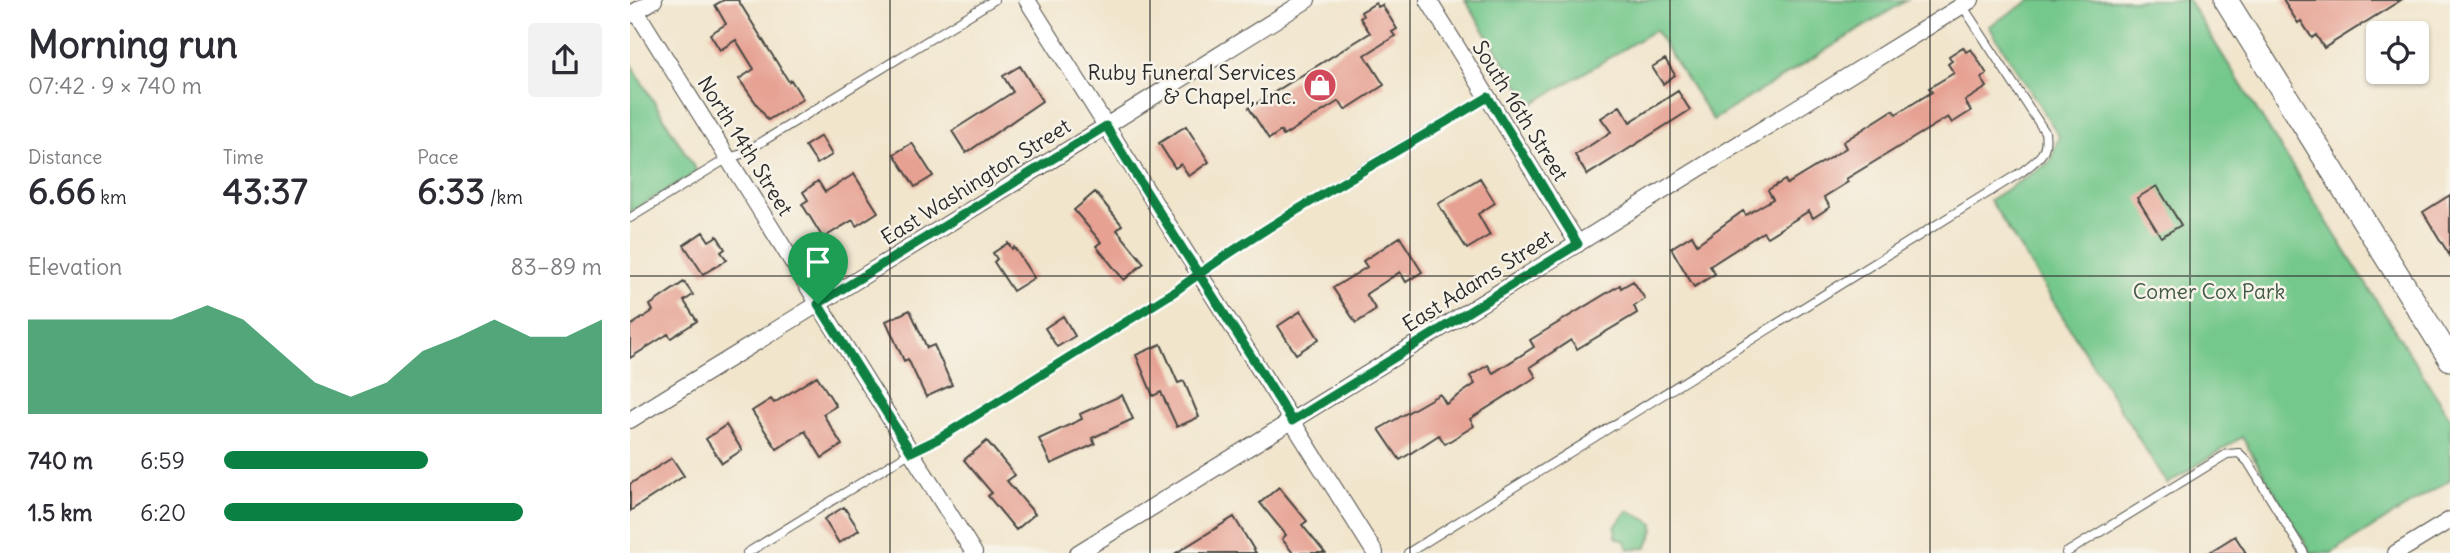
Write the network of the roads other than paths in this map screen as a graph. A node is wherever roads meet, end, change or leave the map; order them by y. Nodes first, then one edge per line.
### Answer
1 (654, 0) edge
2 (994, 0) edge
3 (1027, 0) edge
4 (1307, 0) edge
5 (1428, 0) edge
6 (2226, 0) edge
7 (1966, 3) edge
8 (633, 13) edge
9 (1488, 97) junction
10 (1106, 126) junction
11 (728, 158) junction
12 (630, 218) edge
13 (1578, 244) junction
14 (1199, 274) junction
15 (818, 304) junction
16 (2450, 359) edge
17 (630, 420) edge
18 (1292, 421) junction
19 (911, 452) junction
20 (2450, 520) edge
21 (747, 553) edge
22 (974, 553) edge
23 (1078, 553) edge
24 (1376, 553) edge
25 (1408, 553) edge
26 (2066, 553) edge
27 (2304, 553) edge
28 (2396, 553) edge

1 - 8 street
2 - 11 lane
3 - 10 street
4 - 10 street, East Washington Street
5 - 9 street, South 16th Street
6 - 16 street
7 - 13 street, East Adams Street
7 - 25 lane
8 - 11 street, North 14th Street
9 - 13 street, South 16th Street
9 - 14 lane
10 - 14 street
10 - 15 street, East Washington Street
11 - 12 lane
11 - 15 street, North 14th Street
13 - 18 street, East Adams Street
14 - 18 street
14 - 19 lane
15 - 17 street, East Washington Street
15 - 19 street, North 14th Street
18 - 23 street, East Adams Street
18 - 24 street
19 - 21 lane
19 - 22 street, North 14th Street
20 - 28 street
26 - 27 lane

